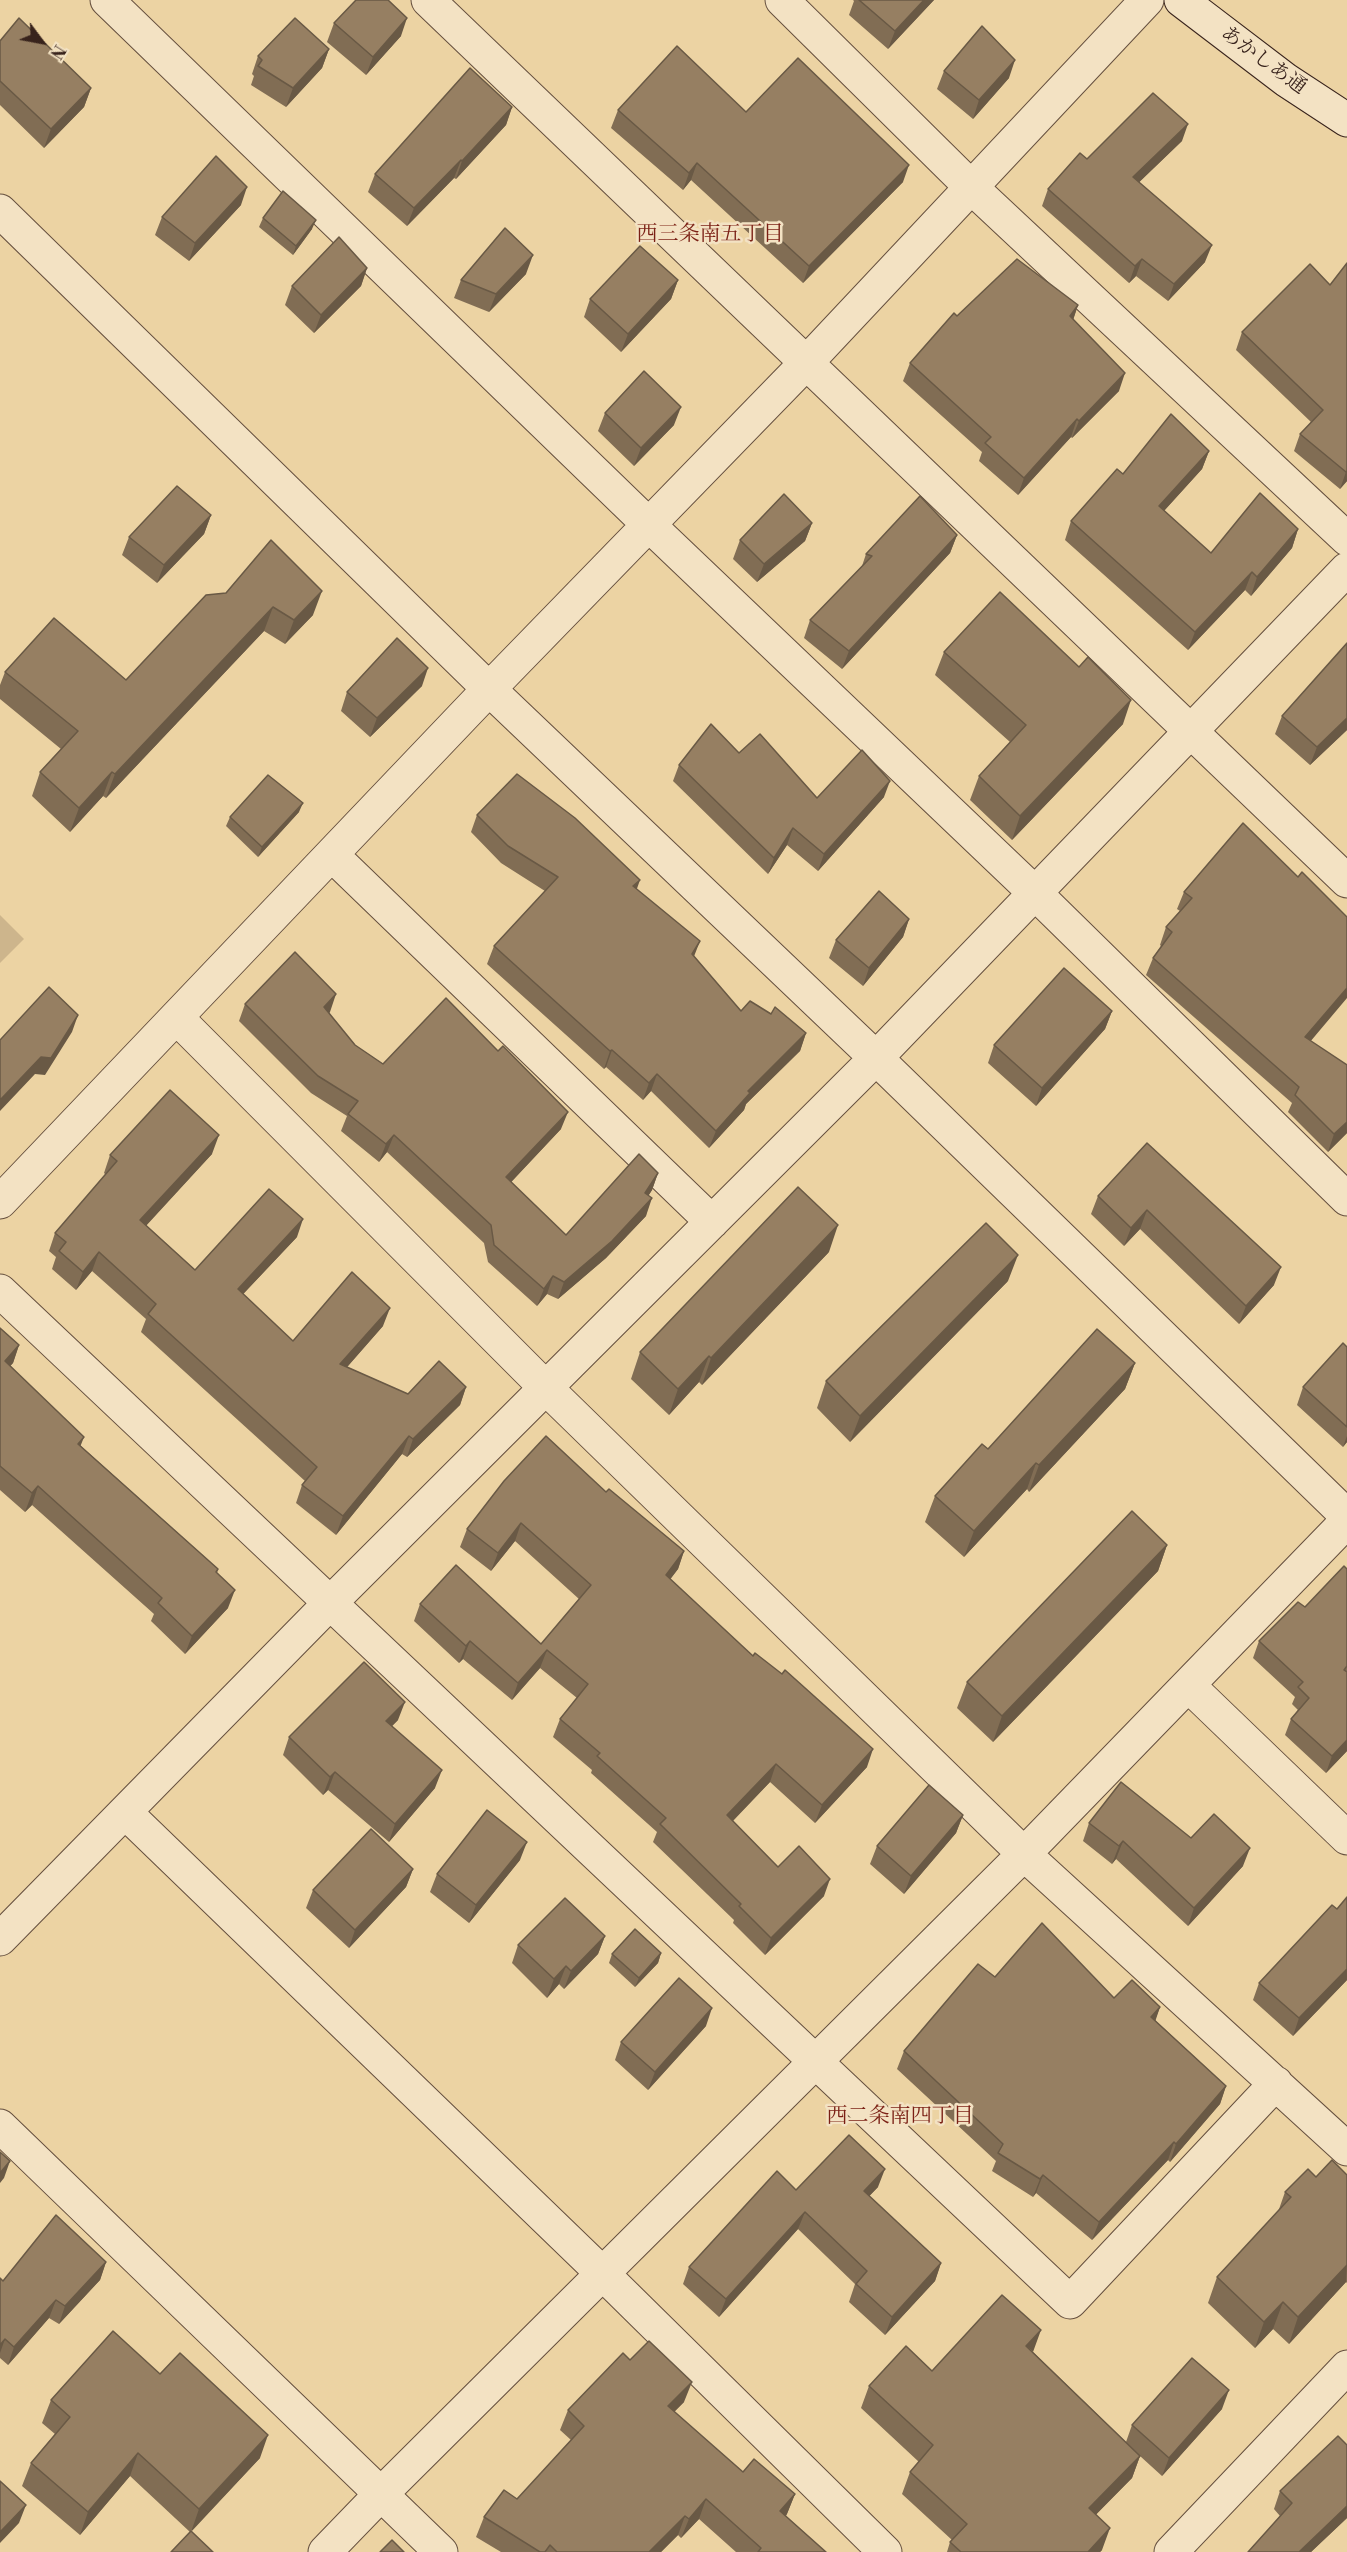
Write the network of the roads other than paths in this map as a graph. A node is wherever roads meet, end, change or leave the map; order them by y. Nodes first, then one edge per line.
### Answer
1 (107, 0) edge
2 (428, 0) edge
3 (782, 0) edge
4 (1147, 0) edge
5 (1181, 0) edge
6 (1347, 120) edge
7 (971, 187) junction
8 (0, 211) edge
9 (807, 362) junction
10 (649, 525) junction
11 (1347, 539) edge
12 (1347, 569) edge
13 (489, 689) junction
14 (1192, 730) junction
15 (332, 855) junction
16 (1347, 881) edge
17 (1035, 893) junction
18 (177, 1018) junction
19 (876, 1058) junction
20 (1347, 1199) edge
21 (0, 1202) edge
22 (712, 1222) junction
23 (0, 1291) edge
24 (546, 1388) junction
25 (1347, 1516) edge
26 (1347, 1521) edge
27 (328, 1605) junction
28 (1188, 1685) junction
29 (125, 1812) junction
30 (1347, 1838) edge
31 (1024, 1854) junction
32 (0, 1939) edge
33 (816, 2060) junction
34 (1276, 2084) junction
35 (0, 2126) edge
36 (1347, 2149) edge
37 (602, 2273) junction
38 (1347, 2367) edge
39 (381, 2494) junction
40 (325, 2552) edge
41 (441, 2552) edge
42 (885, 2552) edge
43 (1171, 2552) edge

1 - 10 street
2 - 9 street
3 - 7 street
4 - 7 street
5 - 6 street, あかしあ通
7 - 9 street
7 - 11 street
8 - 13 street
9 - 10 street
9 - 14 street
10 - 13 street
10 - 17 street
12 - 14 street
13 - 15 street
13 - 19 street
14 - 16 street
14 - 17 street
15 - 18 street
15 - 22 street
17 - 19 street
17 - 20 street
18 - 21 street
18 - 24 street
19 - 22 street
19 - 25 street
22 - 24 street
23 - 27 street
24 - 27 street
24 - 31 street
26 - 28 street
27 - 29 street
27 - 33 street
28 - 30 street
28 - 31 street
29 - 32 street
29 - 37 street
31 - 33 street
31 - 34 street
33 - 34 street
33 - 37 street
34 - 36 street
35 - 39 street
37 - 39 street
37 - 42 street
38 - 43 street
39 - 40 street
39 - 41 street

